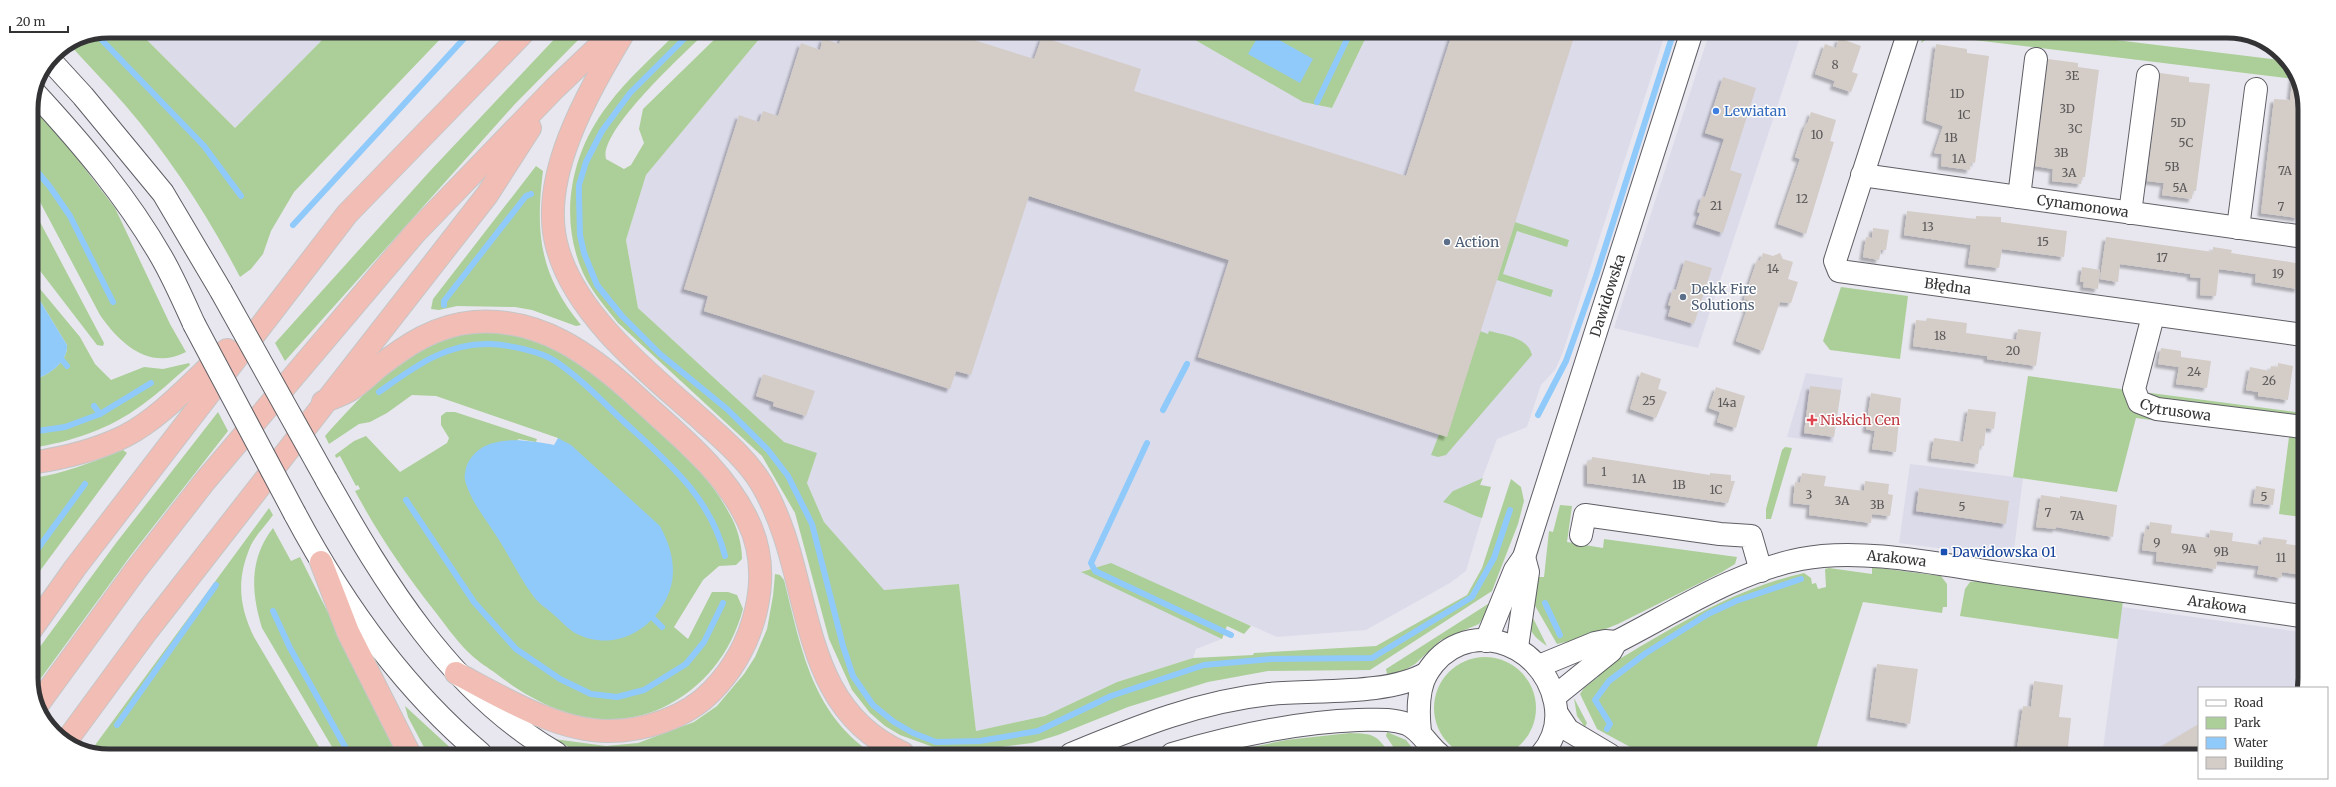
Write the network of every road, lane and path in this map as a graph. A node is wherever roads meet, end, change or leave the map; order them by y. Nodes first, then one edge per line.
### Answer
1 (518, 38) edge
2 (608, 38) edge
3 (621, 38) edge
4 (1690, 38) edge
5 (1907, 38) edge
6 (2036, 59) dead end
7 (55, 64) edge
8 (2148, 76) dead end
9 (555, 88) junction
10 (2256, 89) dead end
11 (39, 97) edge
12 (1862, 175) junction
13 (2019, 197) junction
14 (2130, 213) junction
15 (2238, 228) junction
16 (2298, 236) edge
17 (276, 306) junction
18 (2153, 316) junction
19 (2298, 335) edge
20 (323, 402) junction
21 (2298, 426) edge
22 (38, 461) edge
23 (1581, 535) dead end
24 (1524, 557) junction
25 (321, 562) junction
26 (1761, 571) junction
27 (2298, 615) edge
28 (38, 620) edge
29 (1486, 640) junction
30 (1616, 642) junction
31 (1516, 647) junction
32 (1539, 666) junction
33 (456, 673) junction
34 (1427, 673) junction
35 (41, 700) edge
36 (1556, 706) junction
37 (70, 736) edge
38 (1430, 747) edge
39 (407, 749) edge
40 (475, 749) edge
41 (549, 749) edge
42 (894, 749) edge
43 (1083, 749) edge
44 (1190, 749) edge
45 (1545, 749) edge
46 (1600, 749) edge

1 - 17 highway
2 - 9 highway
3 - 42 highway
4 - 24 street, Dawidowska
5 - 12 street, Błędna
6 - 13 street
7 - 33 street, bridge
8 - 14 street
9 - 20 highway
9 - 35 highway
10 - 15 street
11 - 25 street, bridge
12 - 13 street, Cynamonowa
12 - 18 street, Błędna
13 - 14 street, Cynamonowa
14 - 15 street, Cynamonowa
15 - 16 street, Cynamonowa
17 - 22 highway
17 - 28 highway
18 - 19 street, Błędna
18 - 21 street, Cytrusowa
20 - 33 highway
20 - 37 highway
23 - 26 street
24 - 29 street, Dawidowska
24 - 31 street, Dawidowska
25 - 39 highway
25 - 40 street
26 - 27 street, Arakowa
26 - 30 street, Arakowa
29 - 31 street
29 - 34 street
30 - 32 street
30 - 36 street
31 - 32 street
32 - 36 street
33 - 41 street
34 - 38 street
34 - 43 street
36 - 45 street
36 - 46 street
38 - 44 street

